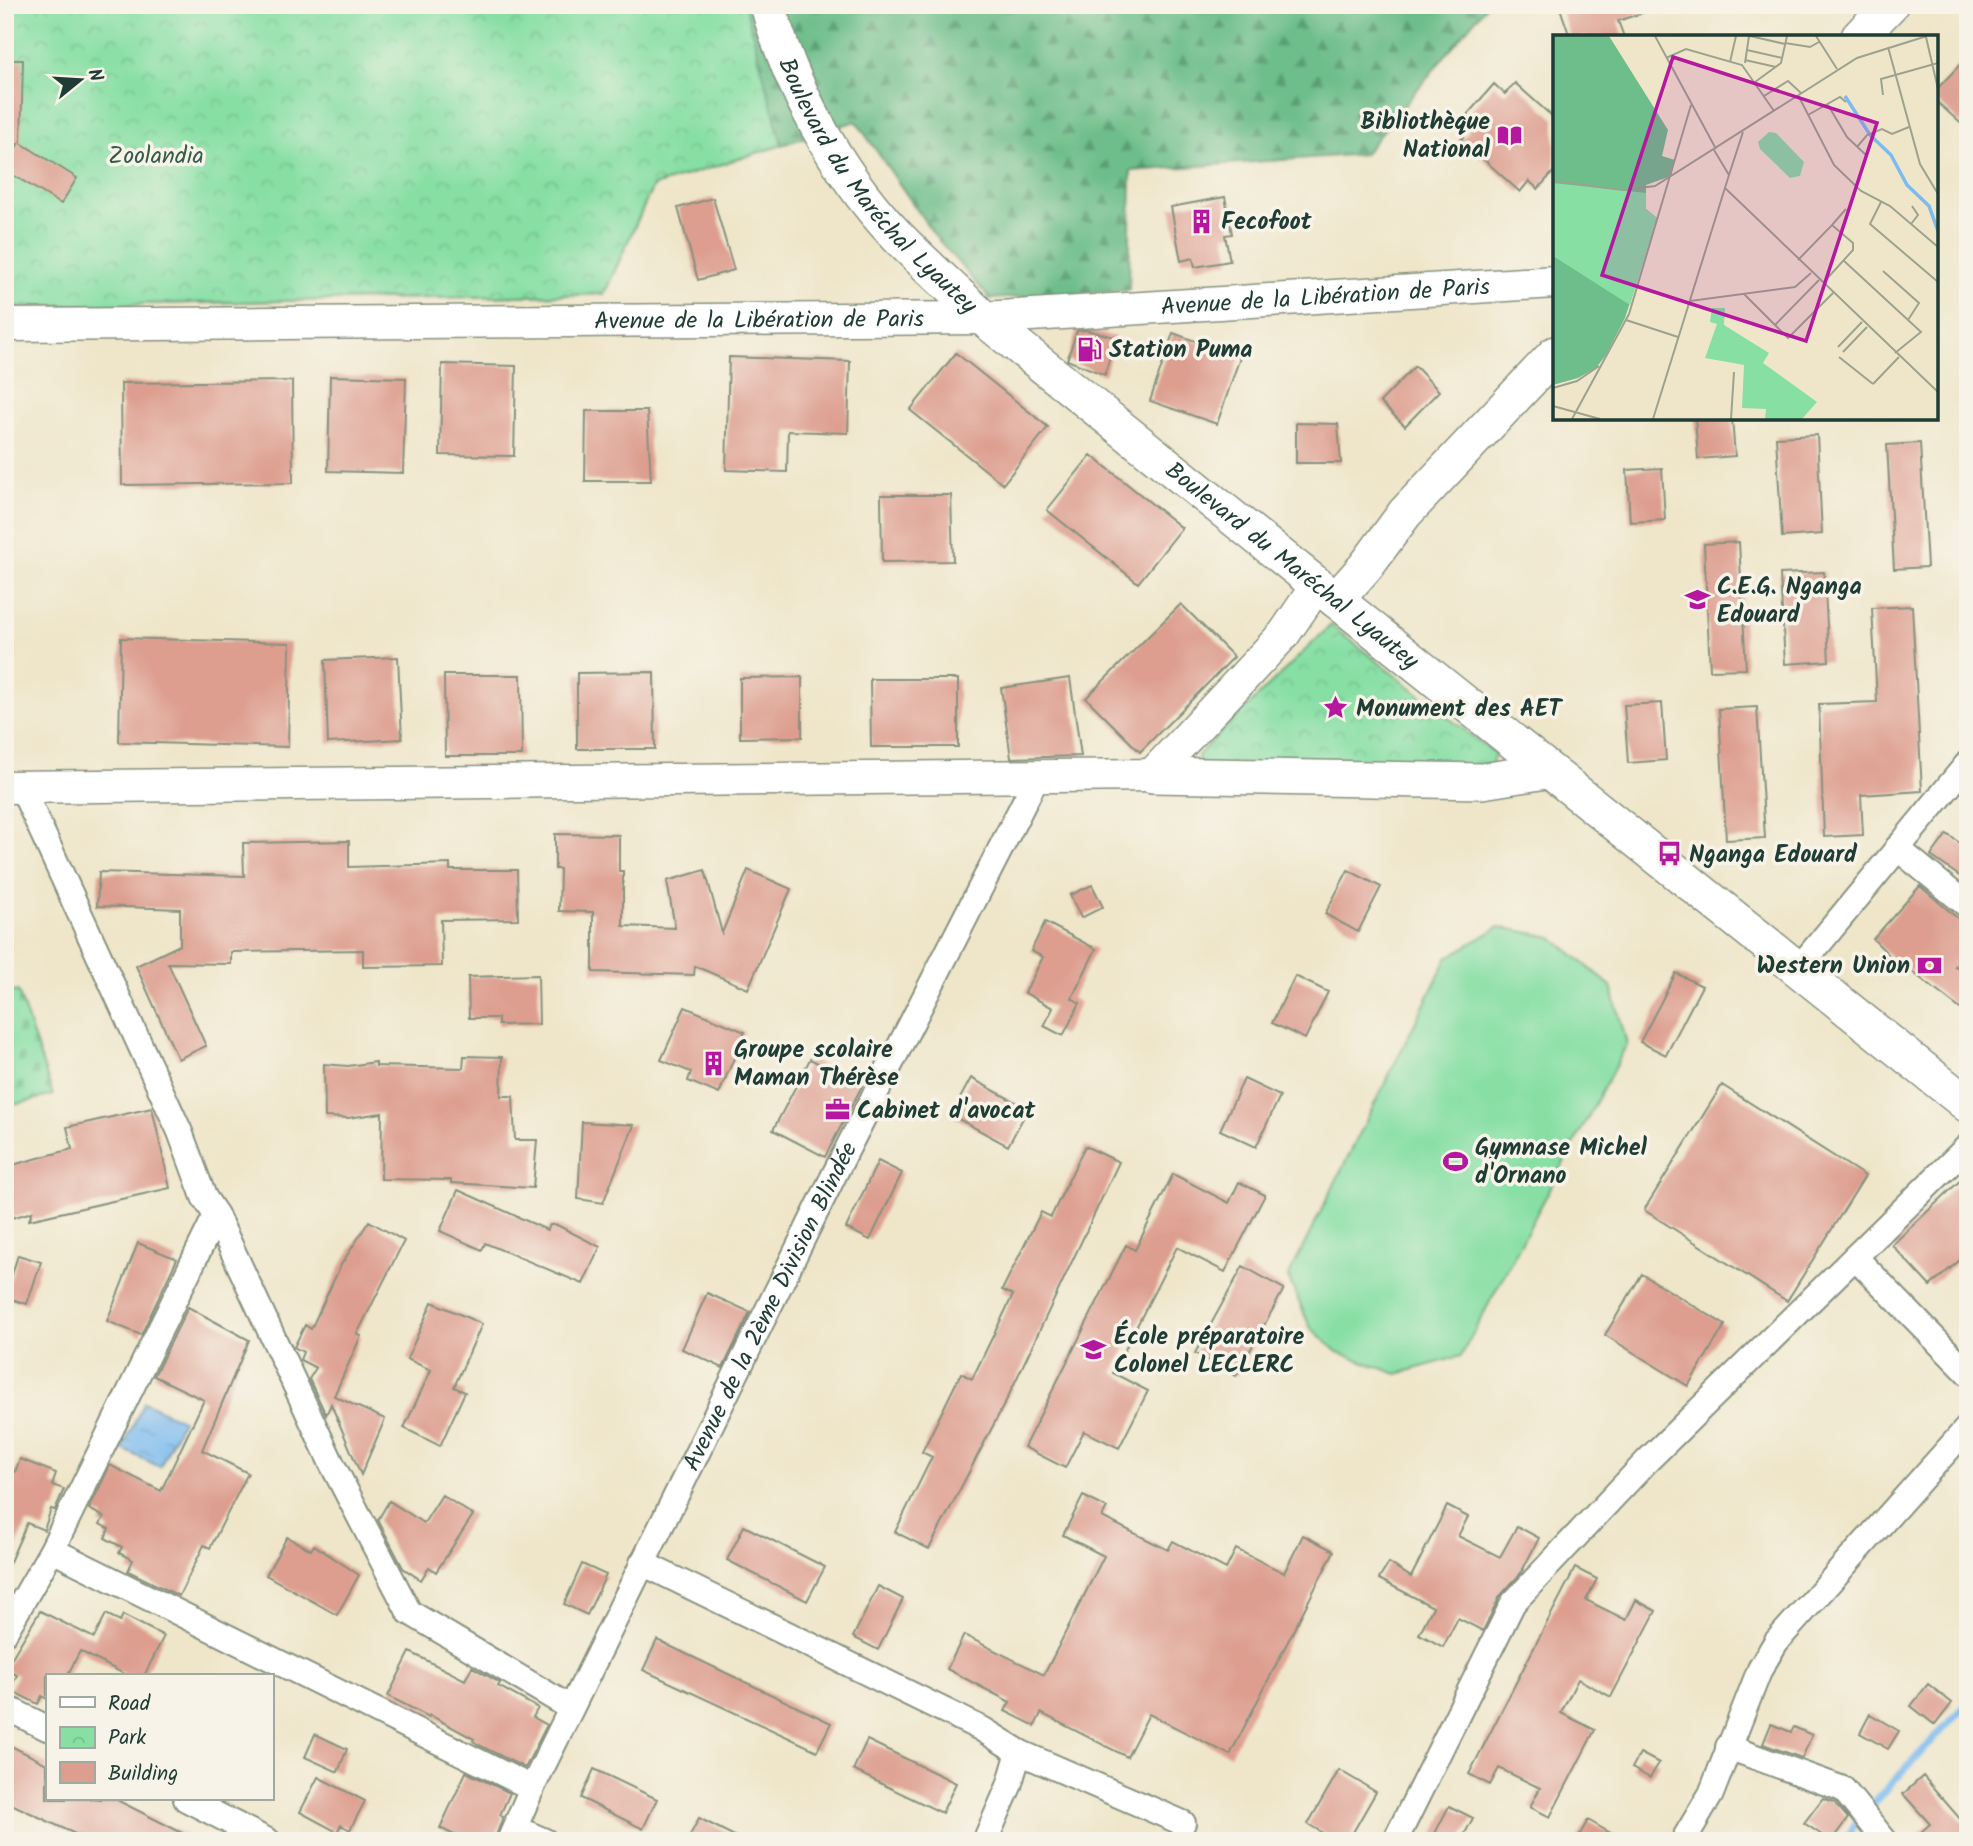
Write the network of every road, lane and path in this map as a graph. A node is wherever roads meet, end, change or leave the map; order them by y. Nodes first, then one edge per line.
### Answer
1 (768, 5) edge
2 (1890, 5) edge
3 (1860, 35) edge
4 (1553, 282) edge
5 (983, 318) junction
6 (5, 325) edge
7 (1553, 356) edge
8 (1405, 513) junction
9 (1366, 566) junction
10 (1327, 592) junction
11 (1373, 628) junction
12 (1968, 763) edge
13 (1546, 771) junction
14 (1152, 775) junction
15 (1037, 776) junction
16 (13, 787) edge
17 (1897, 848) junction
18 (1968, 906) edge
19 (1799, 968) junction
20 (1968, 1105) edge
21 (1968, 1146) edge
22 (216, 1215) junction
23 (1855, 1257) junction
24 (1968, 1373) edge
25 (1968, 1427) edge
26 (52, 1550) junction
27 (642, 1563) junction
28 (5, 1632) edge
29 (5, 1707) edge
30 (571, 1709) junction
31 (46, 1728) edge
32 (1728, 1747) junction
33 (1019, 1752) junction
34 (532, 1788) junction
35 (188, 1800) edge
36 (1183, 1823) dead end
37 (512, 1834) edge
38 (1882, 1837) edge
39 (268, 1841) edge
40 (545, 1841) edge
41 (985, 1841) edge
42 (1395, 1841) edge
43 (1683, 1841) edge

1 - 5 main road, Boulevard du Maréchal Lyautey
2 - 3 main road
4 - 5 street, Avenue de la Libération de Paris
5 - 6 street, Avenue de la Libération de Paris
5 - 10 main road, Boulevard du Maréchal Lyautey
7 - 8 main road
8 - 9 main road
8 - 10 main road
9 - 10 main road
9 - 11 main road
10 - 11 main road, Boulevard du Maréchal Lyautey
10 - 14 street
11 - 13 main road, Boulevard du Maréchal Lyautey
12 - 17 street
13 - 14 main road
13 - 19 main road, Boulevard du Maréchal Lyautey
14 - 15 street
15 - 16 street
15 - 27 street, Avenue de la 2ème Division Blindée
16 - 22 street
17 - 18 street
17 - 19 street
19 - 20 main road, Boulevard du Maréchal Lyautey
21 - 23 street
22 - 26 street
22 - 30 street
23 - 24 street
23 - 42 street
25 - 32 street
26 - 28 street
26 - 34 street
27 - 30 street, Avenue de la 2ème Division Blindée
27 - 33 street
29 - 31 street
30 - 34 street, Avenue de la 2ème Division Blindée
32 - 38 street
32 - 43 street
33 - 36 street
33 - 41 street
34 - 37 street, Avenue de la 2ème Division Blindée
35 - 39 street
37 - 40 street

